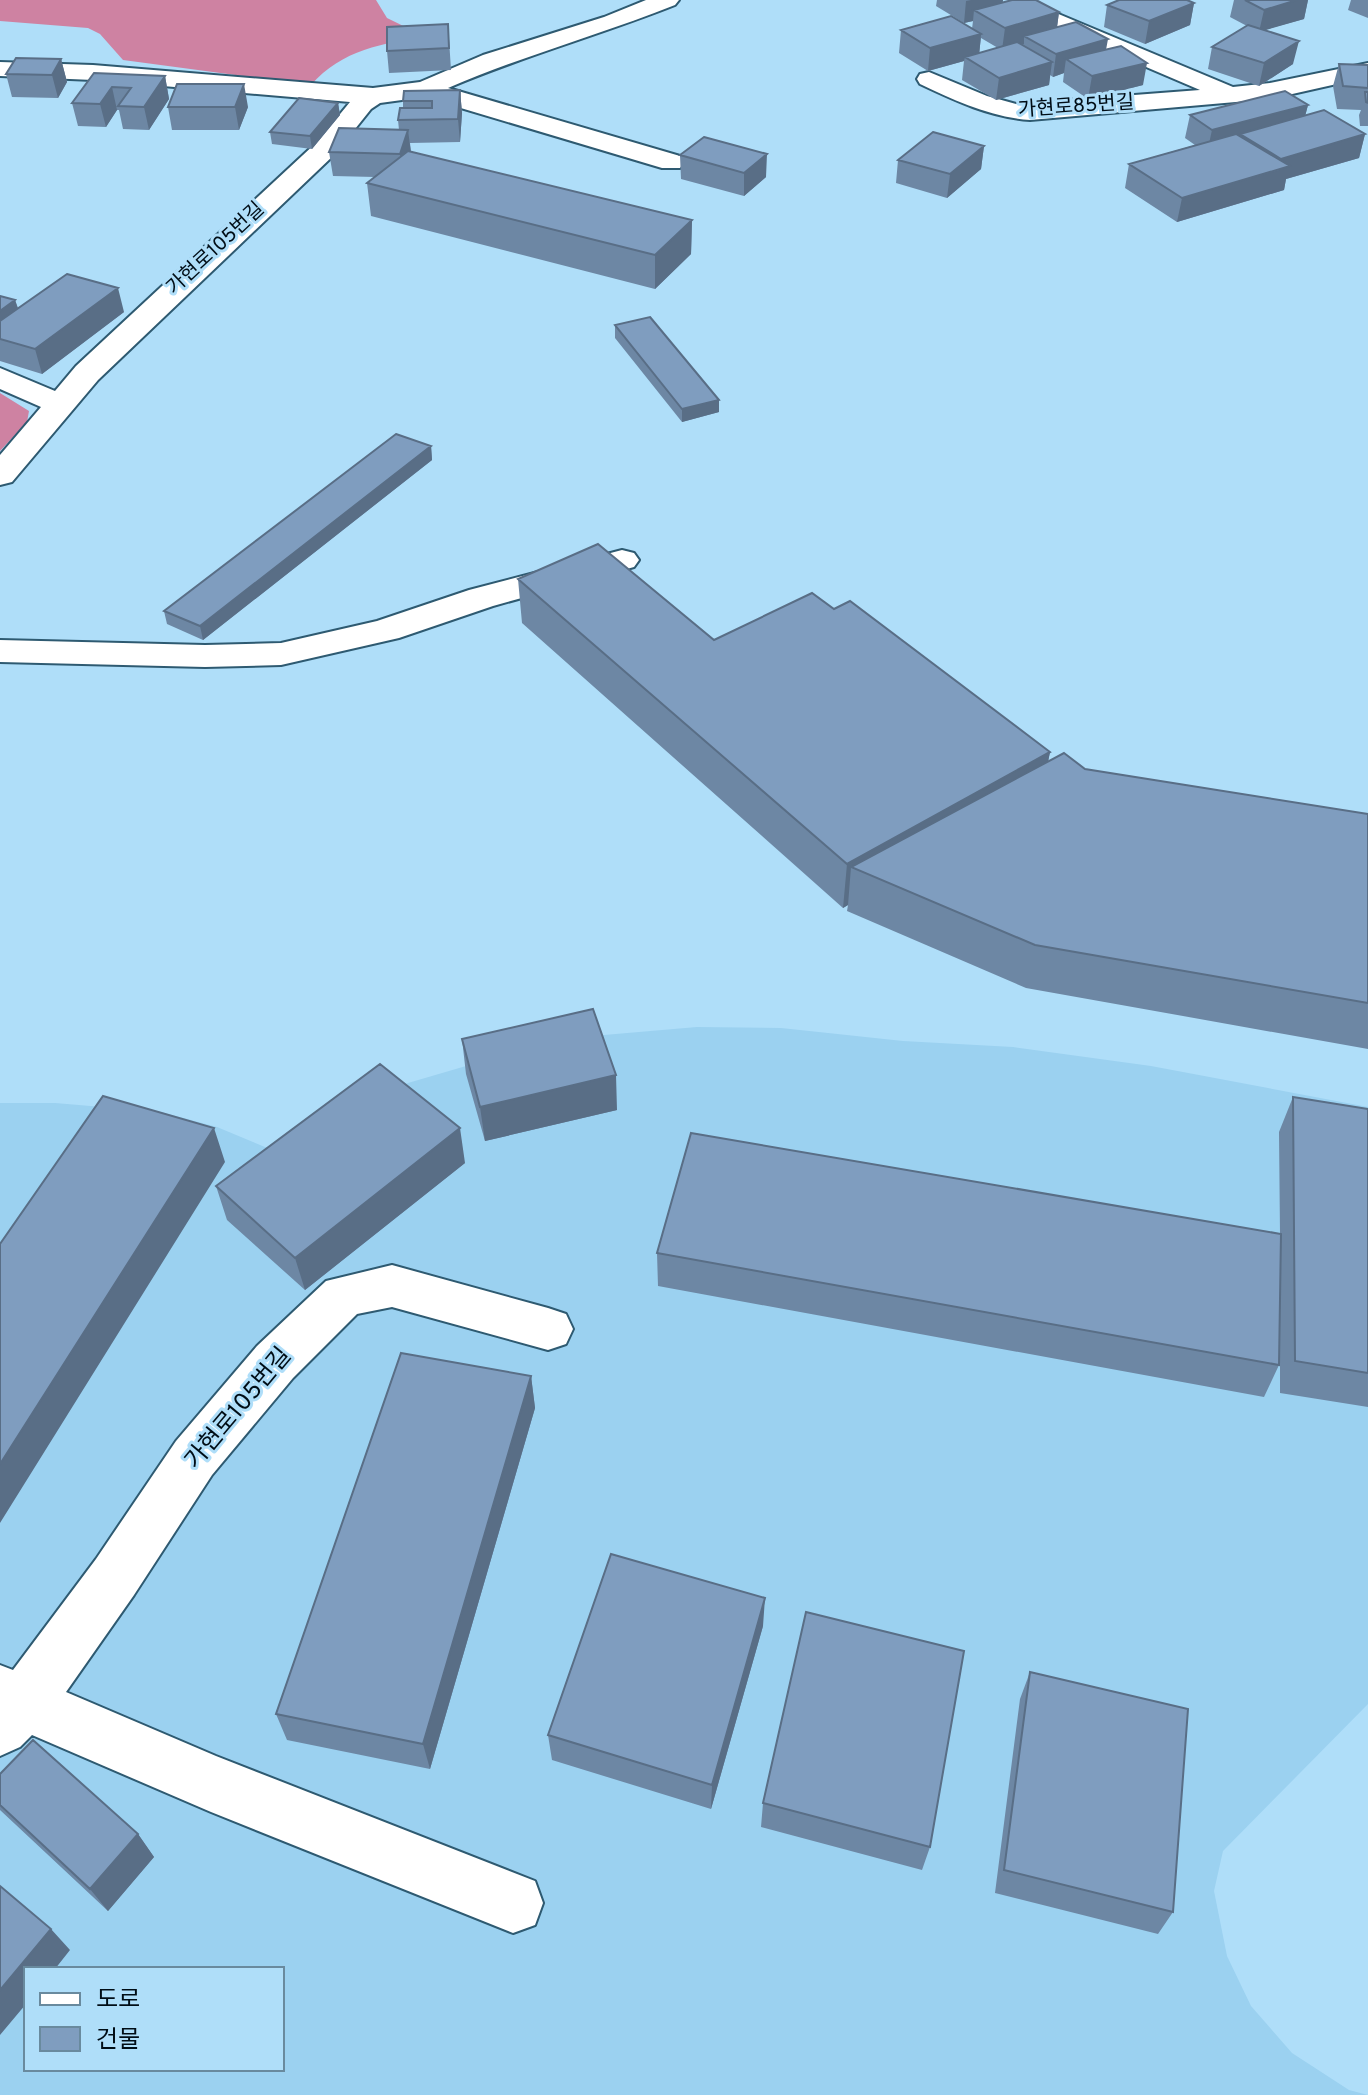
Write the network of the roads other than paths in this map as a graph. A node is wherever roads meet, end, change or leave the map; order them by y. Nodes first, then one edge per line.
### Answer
1 (667, 0) edge
2 (1037, 12) edge
3 (0, 69) edge
4 (1368, 70) edge
5 (929, 79) edge
6 (425, 89) junction
7 (1229, 93) junction
8 (373, 96) junction
9 (671, 162) dead end
10 (0, 377) edge
11 (61, 405) junction
12 (0, 475) edge
13 (622, 560) edge
14 (0, 651) edge
15 (548, 1329) dead end
16 (8, 1708) edge
17 (513, 1903) dead end

1 - 6 lane
2 - 7 lane, 가현로85번길
3 - 8 lane
4 - 7 lane, 가현로85번길
5 - 7 lane, 가현로85번길
6 - 8 lane
6 - 9 lane
8 - 11 lane, 가현로105번길
10 - 11 lane
11 - 12 lane, 가현로105번길
13 - 14 lane
15 - 16 lane, 가현로105번길
16 - 17 lane, 가현로105번길

